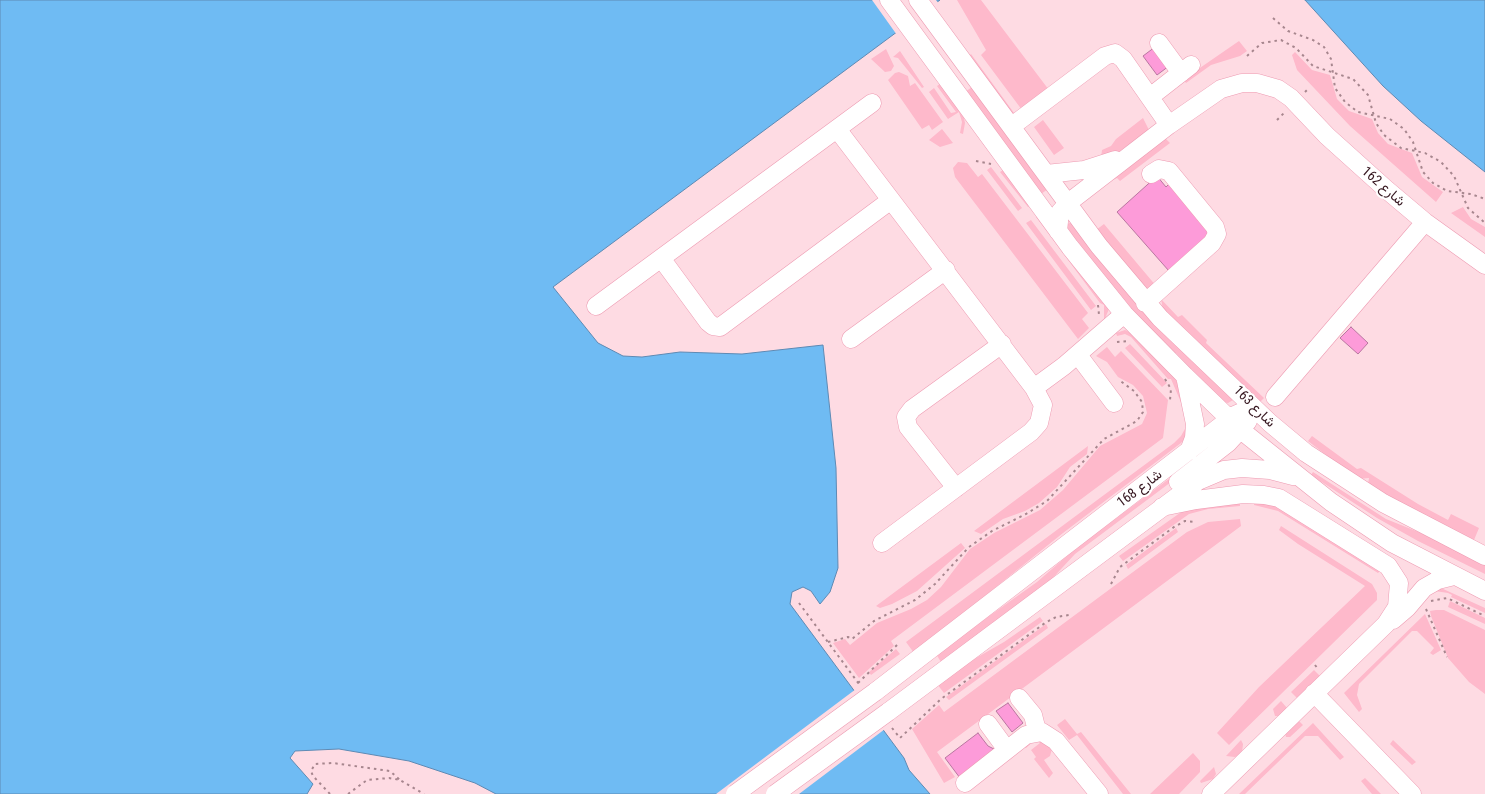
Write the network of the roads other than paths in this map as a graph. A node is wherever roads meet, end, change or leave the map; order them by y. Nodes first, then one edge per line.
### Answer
1 (889, 0) edge
2 (918, 0) edge
3 (1159, 43) dead end
4 (1150, 97) junction
5 (872, 103) dead end
6 (1169, 125) junction
7 (1012, 126) junction
8 (837, 129) junction
9 (1134, 152) junction
10 (1046, 174) junction
11 (1150, 174) dead end
12 (891, 200) junction
13 (1068, 203) junction
14 (1425, 222) junction
15 (1058, 231) junction
16 (661, 258) junction
17 (1485, 265) edge
18 (946, 270) junction
19 (1145, 303) junction
20 (596, 306) dead end
21 (1124, 314) junction
22 (851, 339) dead end
23 (1002, 344) junction
24 (1078, 354) junction
25 (1185, 376) junction
26 (1034, 388) junction
27 (1275, 398) dead end
28 (1114, 404) dead end
29 (1253, 407) junction
30 (1236, 425) junction
31 (1189, 451) junction
32 (1298, 477) junction
33 (956, 488) junction
34 (1162, 507) junction
35 (1119, 540) junction
36 (882, 543) dead end
37 (1485, 556) edge
38 (1454, 576) junction
39 (1485, 591) edge
40 (1386, 624) junction
41 (1314, 693) junction
42 (1019, 698) dead end
43 (988, 724) dead end
44 (1037, 731) junction
45 (1007, 750) junction
46 (965, 783) dead end
47 (735, 794) edge
48 (775, 794) edge
49 (1099, 794) edge
50 (1210, 794) edge
51 (1412, 794) edge

1 - 15 street, شارع 163
2 - 7 street, شارع 163
3 - 4 street
4 - 6 street
4 - 7 street
5 - 8 street
6 - 9 street, شارع 162
6 - 14 street, شارع 162
7 - 10 street, شارع 163
8 - 12 street
8 - 16 street
9 - 10 street, شارع 162
9 - 13 street, شارع 162
10 - 13 street, شارع 163
11 - 19 street
12 - 16 street
12 - 18 street
13 - 15 street, شارع 162
13 - 19 street, شارع 163
14 - 17 street, شارع 162
14 - 27 street
15 - 21 street, شارع 163
16 - 20 street
18 - 22 street
18 - 23 street
19 - 29 street, شارع 163
21 - 24 street
21 - 25 street, شارع 163
23 - 26 street
23 - 33 street
24 - 26 street
24 - 28 street
25 - 30 street, شارع 163
25 - 31 street
26 - 33 street
29 - 30 street, شارع 168
29 - 37 street, شارع 163
30 - 31 street, شارع 168
30 - 32 street, شارع 163
30 - 35 street, شارع 168
31 - 47 street, شارع 168, bridge
32 - 34 street, شارع 168
32 - 38 street, شارع 163
33 - 36 street
34 - 35 street, شارع 168
34 - 40 street
35 - 48 street, شارع 168, bridge
38 - 39 street, شارع 163
38 - 40 street
40 - 41 street
41 - 50 street
41 - 51 street
42 - 44 street
43 - 45 street
44 - 45 street
44 - 49 street
45 - 46 street

